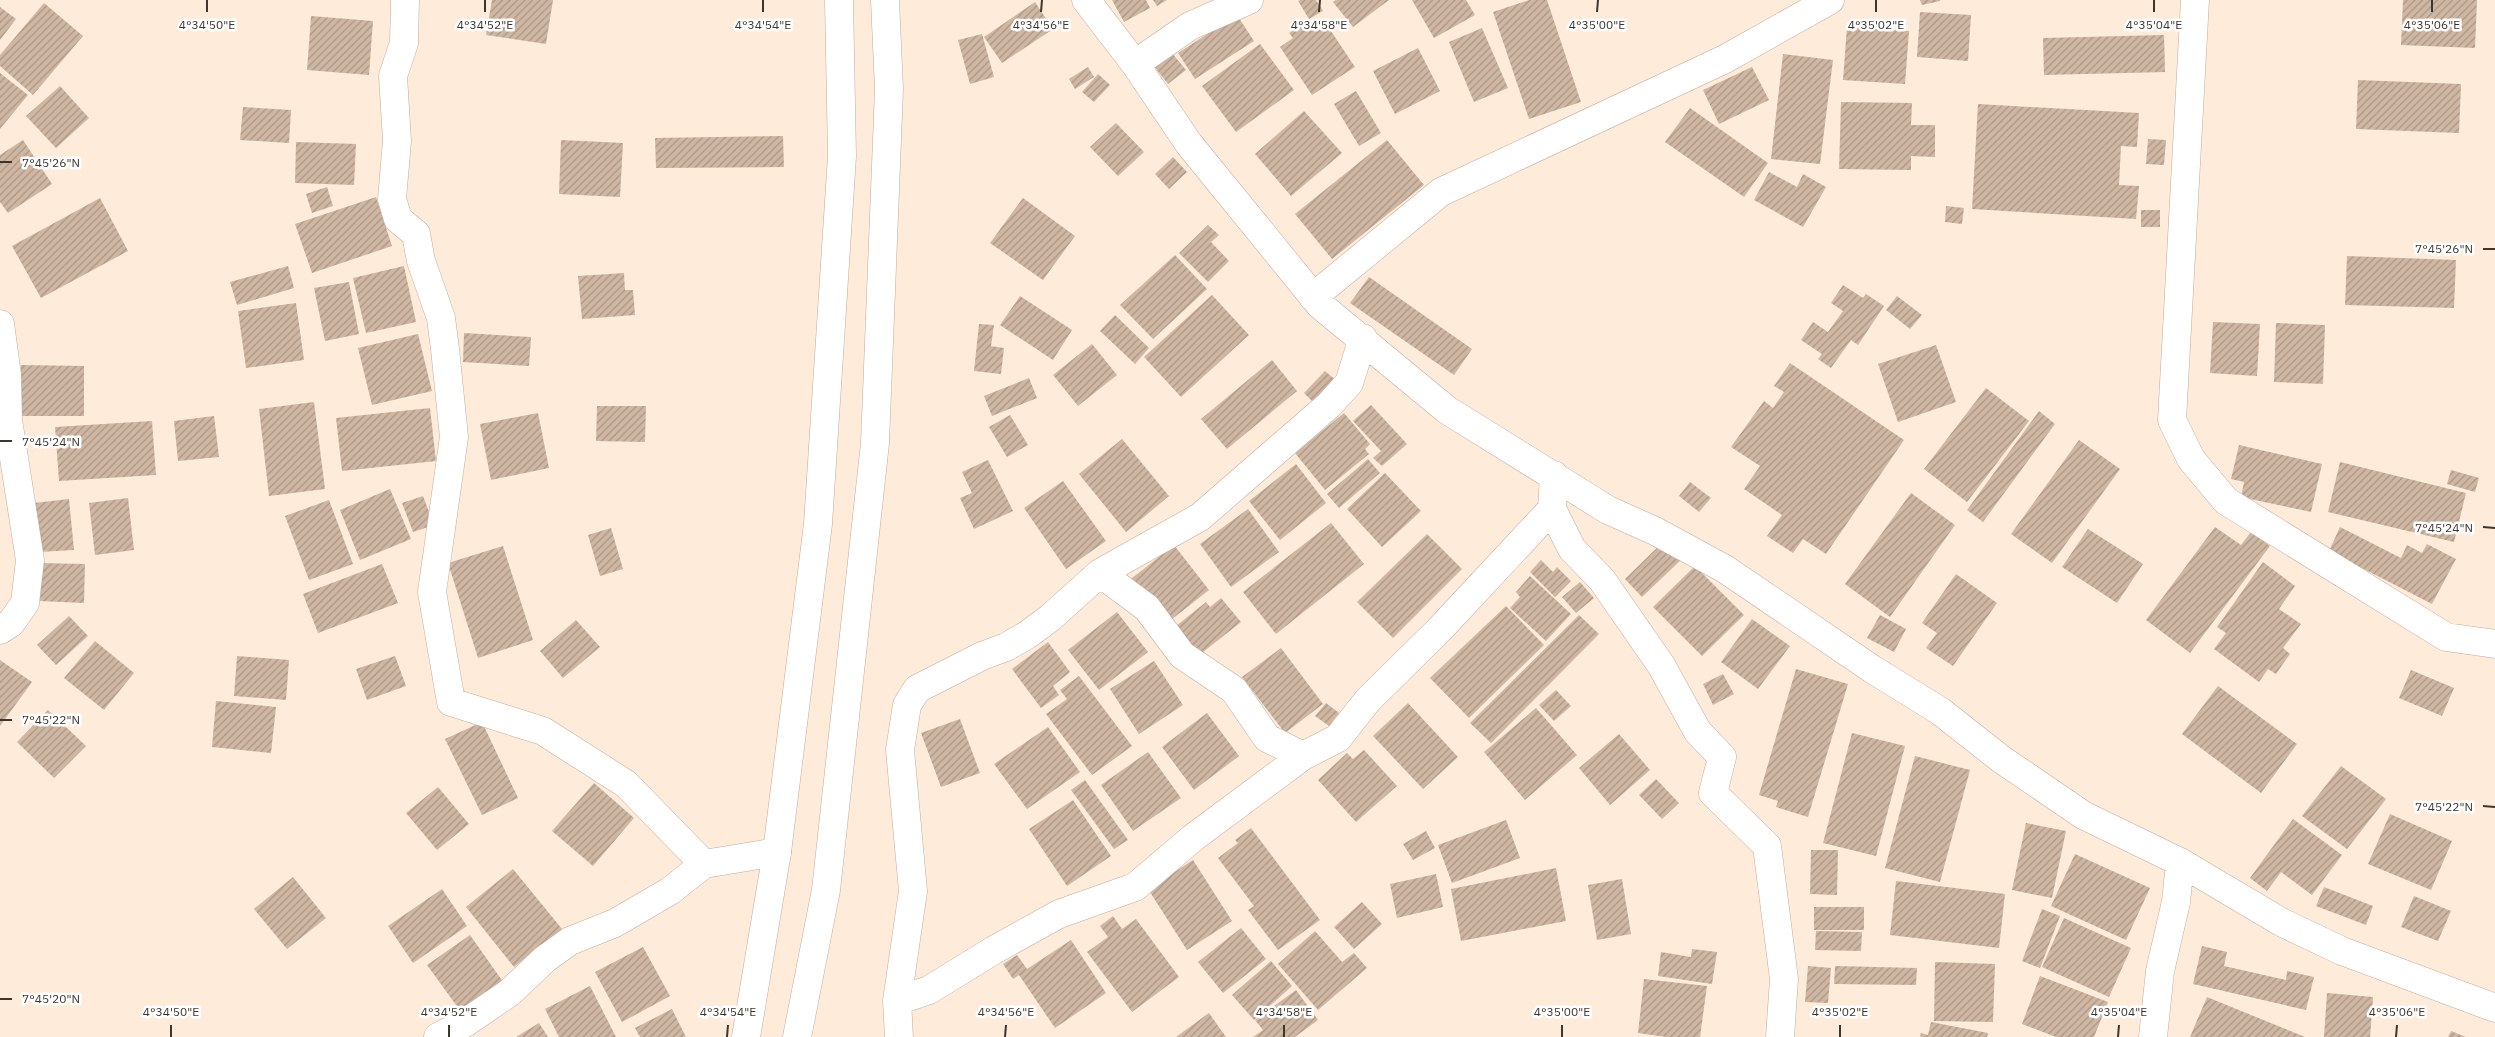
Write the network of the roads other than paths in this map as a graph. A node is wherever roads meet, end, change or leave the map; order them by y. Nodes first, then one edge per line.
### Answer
1 (405, 0) edge
2 (839, 0) edge
3 (885, 0) edge
4 (1086, 0) edge
5 (1249, 0) edge
6 (1830, 0) edge
7 (2195, 0) edge
8 (1135, 64) junction
9 (1312, 297) junction
10 (0, 324) edge
11 (1363, 338) junction
12 (1554, 475) junction
13 (1552, 509) junction
14 (1100, 573) junction
15 (0, 630) edge
16 (2495, 644) edge
17 (1304, 756) junction
18 (777, 852) junction
19 (2180, 862) junction
20 (704, 864) junction
21 (897, 1001) junction
22 (2495, 1008) edge
23 (438, 1037) edge
24 (746, 1037) edge
25 (797, 1037) edge
26 (898, 1037) edge
27 (1780, 1037) edge
28 (2153, 1037) edge

1 - 20 street
2 - 18 street
3 - 25 street
4 - 8 street
5 - 8 street
6 - 9 street
7 - 16 street
8 - 9 street
9 - 11 street
10 - 15 street
11 - 12 street
11 - 14 street
12 - 13 street
12 - 19 street
13 - 17 street
13 - 27 street
14 - 17 street
14 - 21 street
17 - 21 street
18 - 20 street
18 - 24 street
19 - 22 street
19 - 28 street
20 - 23 street
21 - 26 street

